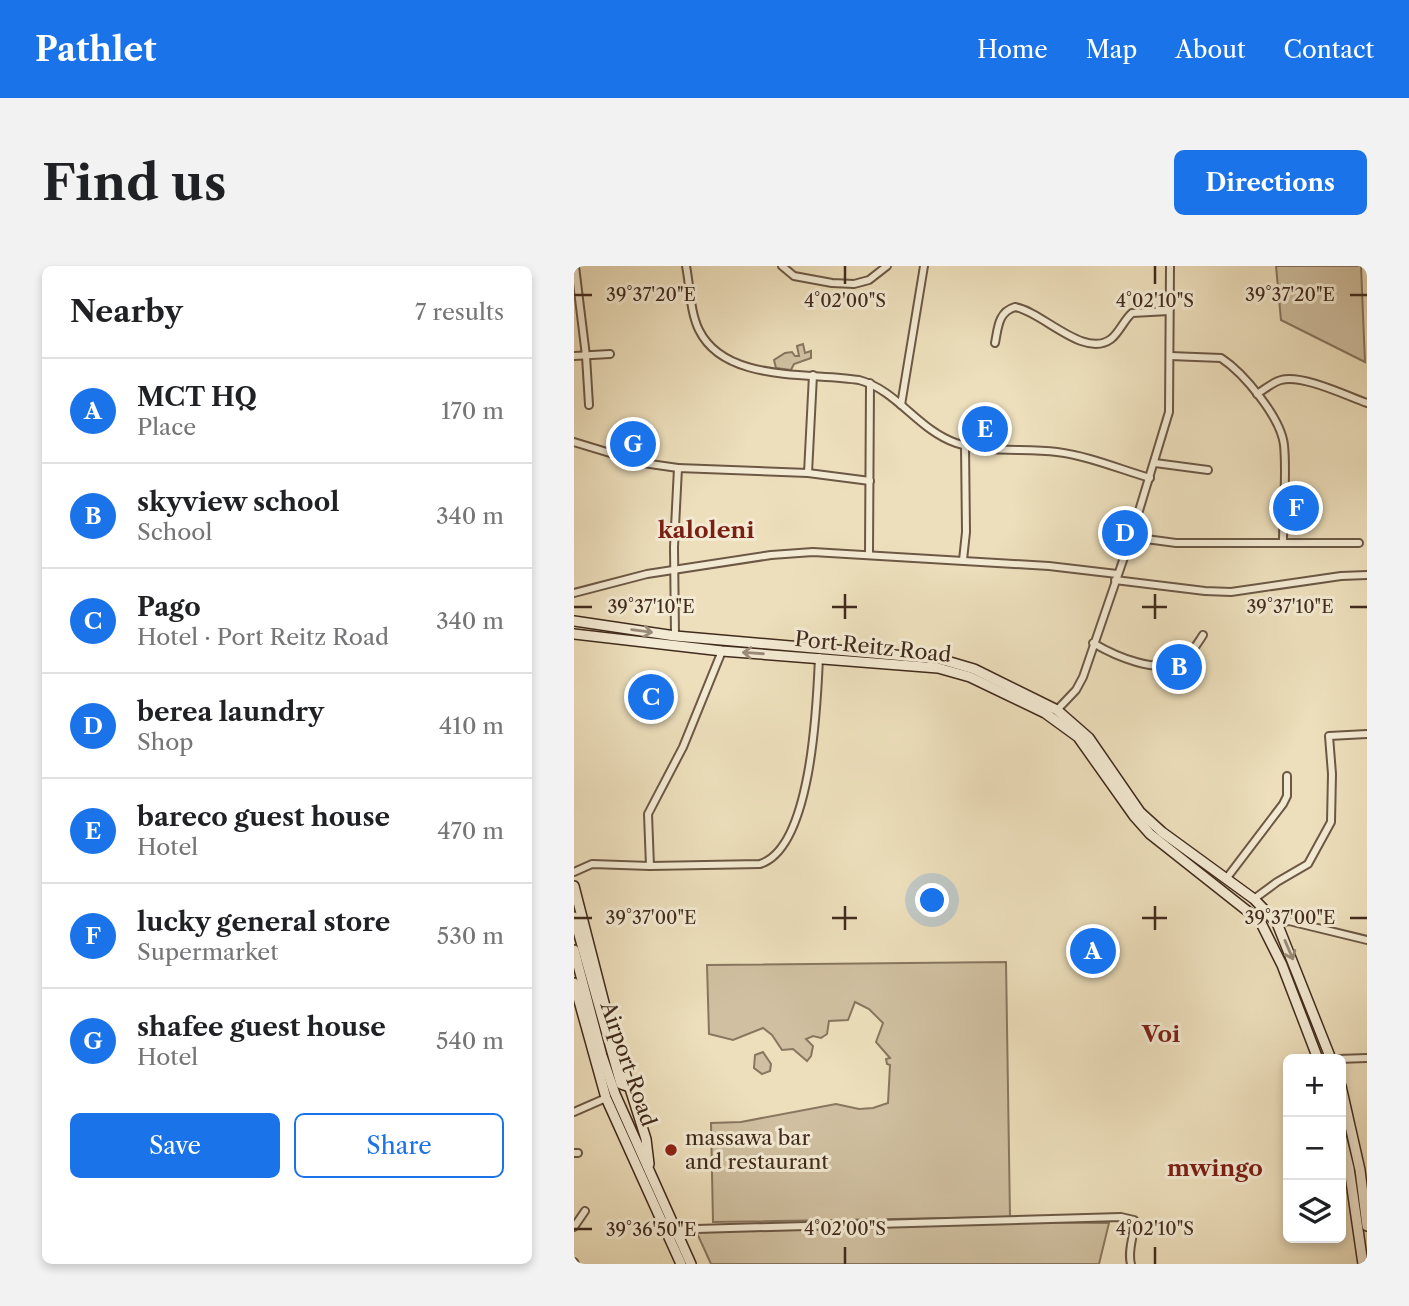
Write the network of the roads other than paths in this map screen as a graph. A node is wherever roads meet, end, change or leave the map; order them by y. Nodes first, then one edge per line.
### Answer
1 (575, 266) edge
2 (686, 266) edge
3 (782, 266) edge
4 (887, 266) edge
5 (924, 266) edge
6 (1170, 266) edge
7 (1169, 310) junction
8 (995, 343) dead end
9 (610, 354) dead end
10 (574, 356) edge
11 (586, 356) junction
12 (1170, 356) junction
13 (813, 375) junction
14 (870, 383) junction
15 (1257, 394) junction
16 (1367, 403) edge
17 (589, 405) dead end
18 (901, 405) junction
19 (574, 442) edge
20 (965, 445) junction
21 (1155, 463) junction
22 (678, 468) junction
23 (1208, 470) dead end
24 (808, 473) junction
25 (1150, 478) junction
26 (870, 481) junction
27 (1131, 537) junction
28 (1283, 543) junction
29 (1359, 543) dead end
30 (869, 554) junction
31 (962, 560) junction
32 (674, 570) junction
33 (1367, 575) edge
34 (1116, 577) junction
35 (574, 593) edge
36 (574, 621) edge
37 (1203, 635) dead end
38 (675, 636) junction
39 (574, 637) edge
40 (1093, 643) junction
41 (722, 651) junction
42 (819, 657) junction
43 (1058, 710) junction
44 (1367, 734) edge
45 (1287, 776) dead end
46 (650, 866) junction
47 (574, 872) edge
48 (1226, 879) junction
49 (574, 886) edge
50 (1254, 899) junction
51 (574, 917) edge
52 (1277, 923) junction
53 (1367, 940) edge
54 (574, 950) edge
55 (574, 982) edge
56 (1316, 1054) edge
57 (1329, 1054) edge
58 (1367, 1058) edge
59 (1346, 1059) edge
60 (630, 1087) junction
61 (606, 1098) junction
62 (1346, 1108) edge
63 (574, 1112) edge
64 (1346, 1156) edge
65 (650, 1175) junction
66 (585, 1211) dead end
67 (1367, 1226) edge
68 (574, 1227) edge
69 (677, 1233) junction
70 (681, 1264) edge
71 (691, 1264) edge
72 (1132, 1264) edge
73 (1363, 1264) edge

1 - 11 street
2 - 13 street
3 - 4 street
5 - 18 street
6 - 7 street
7 - 8 street
7 - 12 street
9 - 11 street
10 - 11 street
11 - 17 street
12 - 15 street
12 - 21 street
13 - 14 street
13 - 24 street
14 - 18 street
14 - 26 street
15 - 16 street
15 - 28 street
18 - 20 street
19 - 22 street
20 - 25 street
20 - 31 street
21 - 23 street
21 - 25 street
22 - 24 street
22 - 32 street
24 - 26 street
25 - 27 street
26 - 30 street
27 - 28 street
27 - 34 street
28 - 29 street
30 - 31 street
30 - 32 street
31 - 34 street
32 - 35 street
32 - 38 street
33 - 34 street
34 - 40 street
36 -> 38 main road
37 - 40 street
38 - 43 main road
39 - 41 main road, Port Reitz Road
40 - 43 street
42 -> 41 main road, Port Reitz Road
41 - 46 street
42 - 46 street
42 - 56 main road, Port Reitz Road
43 - 48 main road
44 - 50 street
45 - 48 street
46 - 47 street
48 - 50 main road
49 - 60 main road
50 - 52 main road
51 - 60 main road
52 - 53 street
52 -> 57 main road
54 - 65 main road, Airport Road
55 - 61 main road, Airport Road
58 - 59 street
60 - 65 main road
61 - 63 street
61 - 70 main road, Airport Road
62 - 67 main road
64 - 73 main road
65 - 69 main road, Airport Road
66 - 68 street
69 - 71 main road, Airport Road
69 - 72 street

